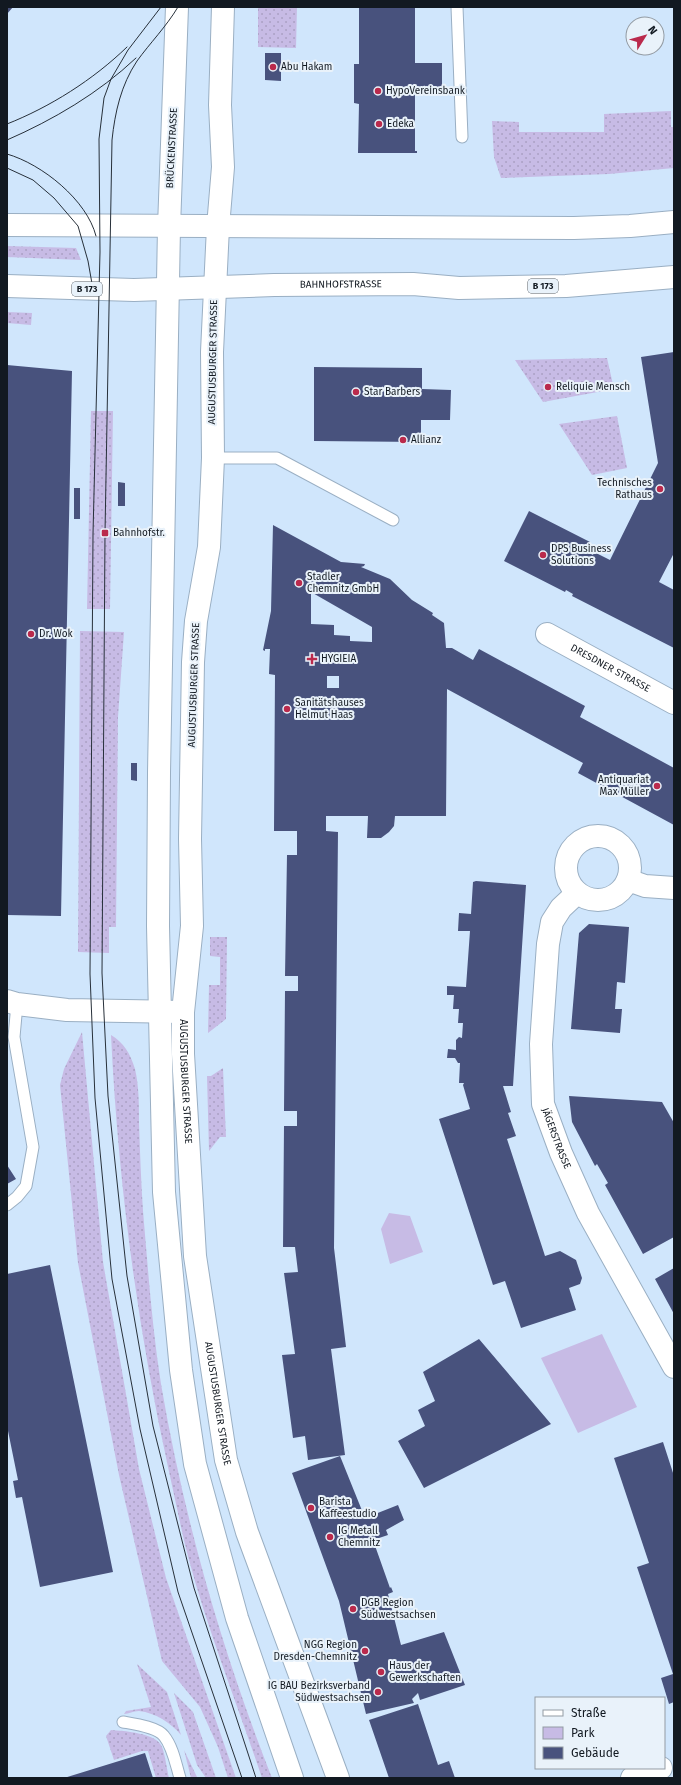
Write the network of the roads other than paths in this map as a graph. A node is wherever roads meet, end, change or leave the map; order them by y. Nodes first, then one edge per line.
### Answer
1 (177, 7) edge
2 (223, 7) edge
3 (458, 7) edge
4 (462, 137) dead end
5 (674, 222) edge
6 (7, 225) edge
7 (169, 227) junction
8 (218, 227) junction
9 (674, 277) edge
10 (7, 286) edge
11 (215, 287) junction
12 (167, 290) junction
13 (213, 458) junction
14 (393, 520) dead end
15 (547, 634) dead end
16 (674, 703) edge
17 (628, 880) junction
18 (674, 888) edge
19 (577, 893) junction
20 (12, 1003) edge
21 (160, 1011) junction
22 (183, 1012) junction
23 (7, 1204) edge
24 (674, 1367) edge
25 (123, 1722) dead end
26 (658, 1769) edge
27 (180, 1778) edge
28 (292, 1778) edge
29 (338, 1778) edge
30 (632, 1778) edge

1 - 7 main road, BRÜCKENSTRASSE
2 - 8 main road
3 - 4 lane
5 - 8 main road
6 - 7 main road
7 - 8 main road
7 - 12 main road, BRÜCKENSTRASSE
8 - 11 main road
9 - 11 main road, BAHNHOFSTRASSE / B 173
10 - 12 main road, BAHNHOFSTRASSE / B 173
11 - 12 main road, BAHNHOFSTRASSE / B 173
11 - 13 main road, AUGUSTUSBURGER STRASSE
12 - 21 main road
13 - 14 lane
13 - 22 main road, AUGUSTUSBURGER STRASSE
15 - 16 main road, DRESDNER STRASSE
17 - 18 main road
17 - 19 main road
17 - 19 main road
19 - 24 main road, JÄGERSTRASSE
20 - 21 main road, AUGUSTUSBURGER STRASSE
20 - 23 lane
21 - 22 main road, AUGUSTUSBURGER STRASSE
21 - 28 main road
22 - 29 main road, AUGUSTUSBURGER STRASSE
25 - 27 lane
26 - 30 main road

